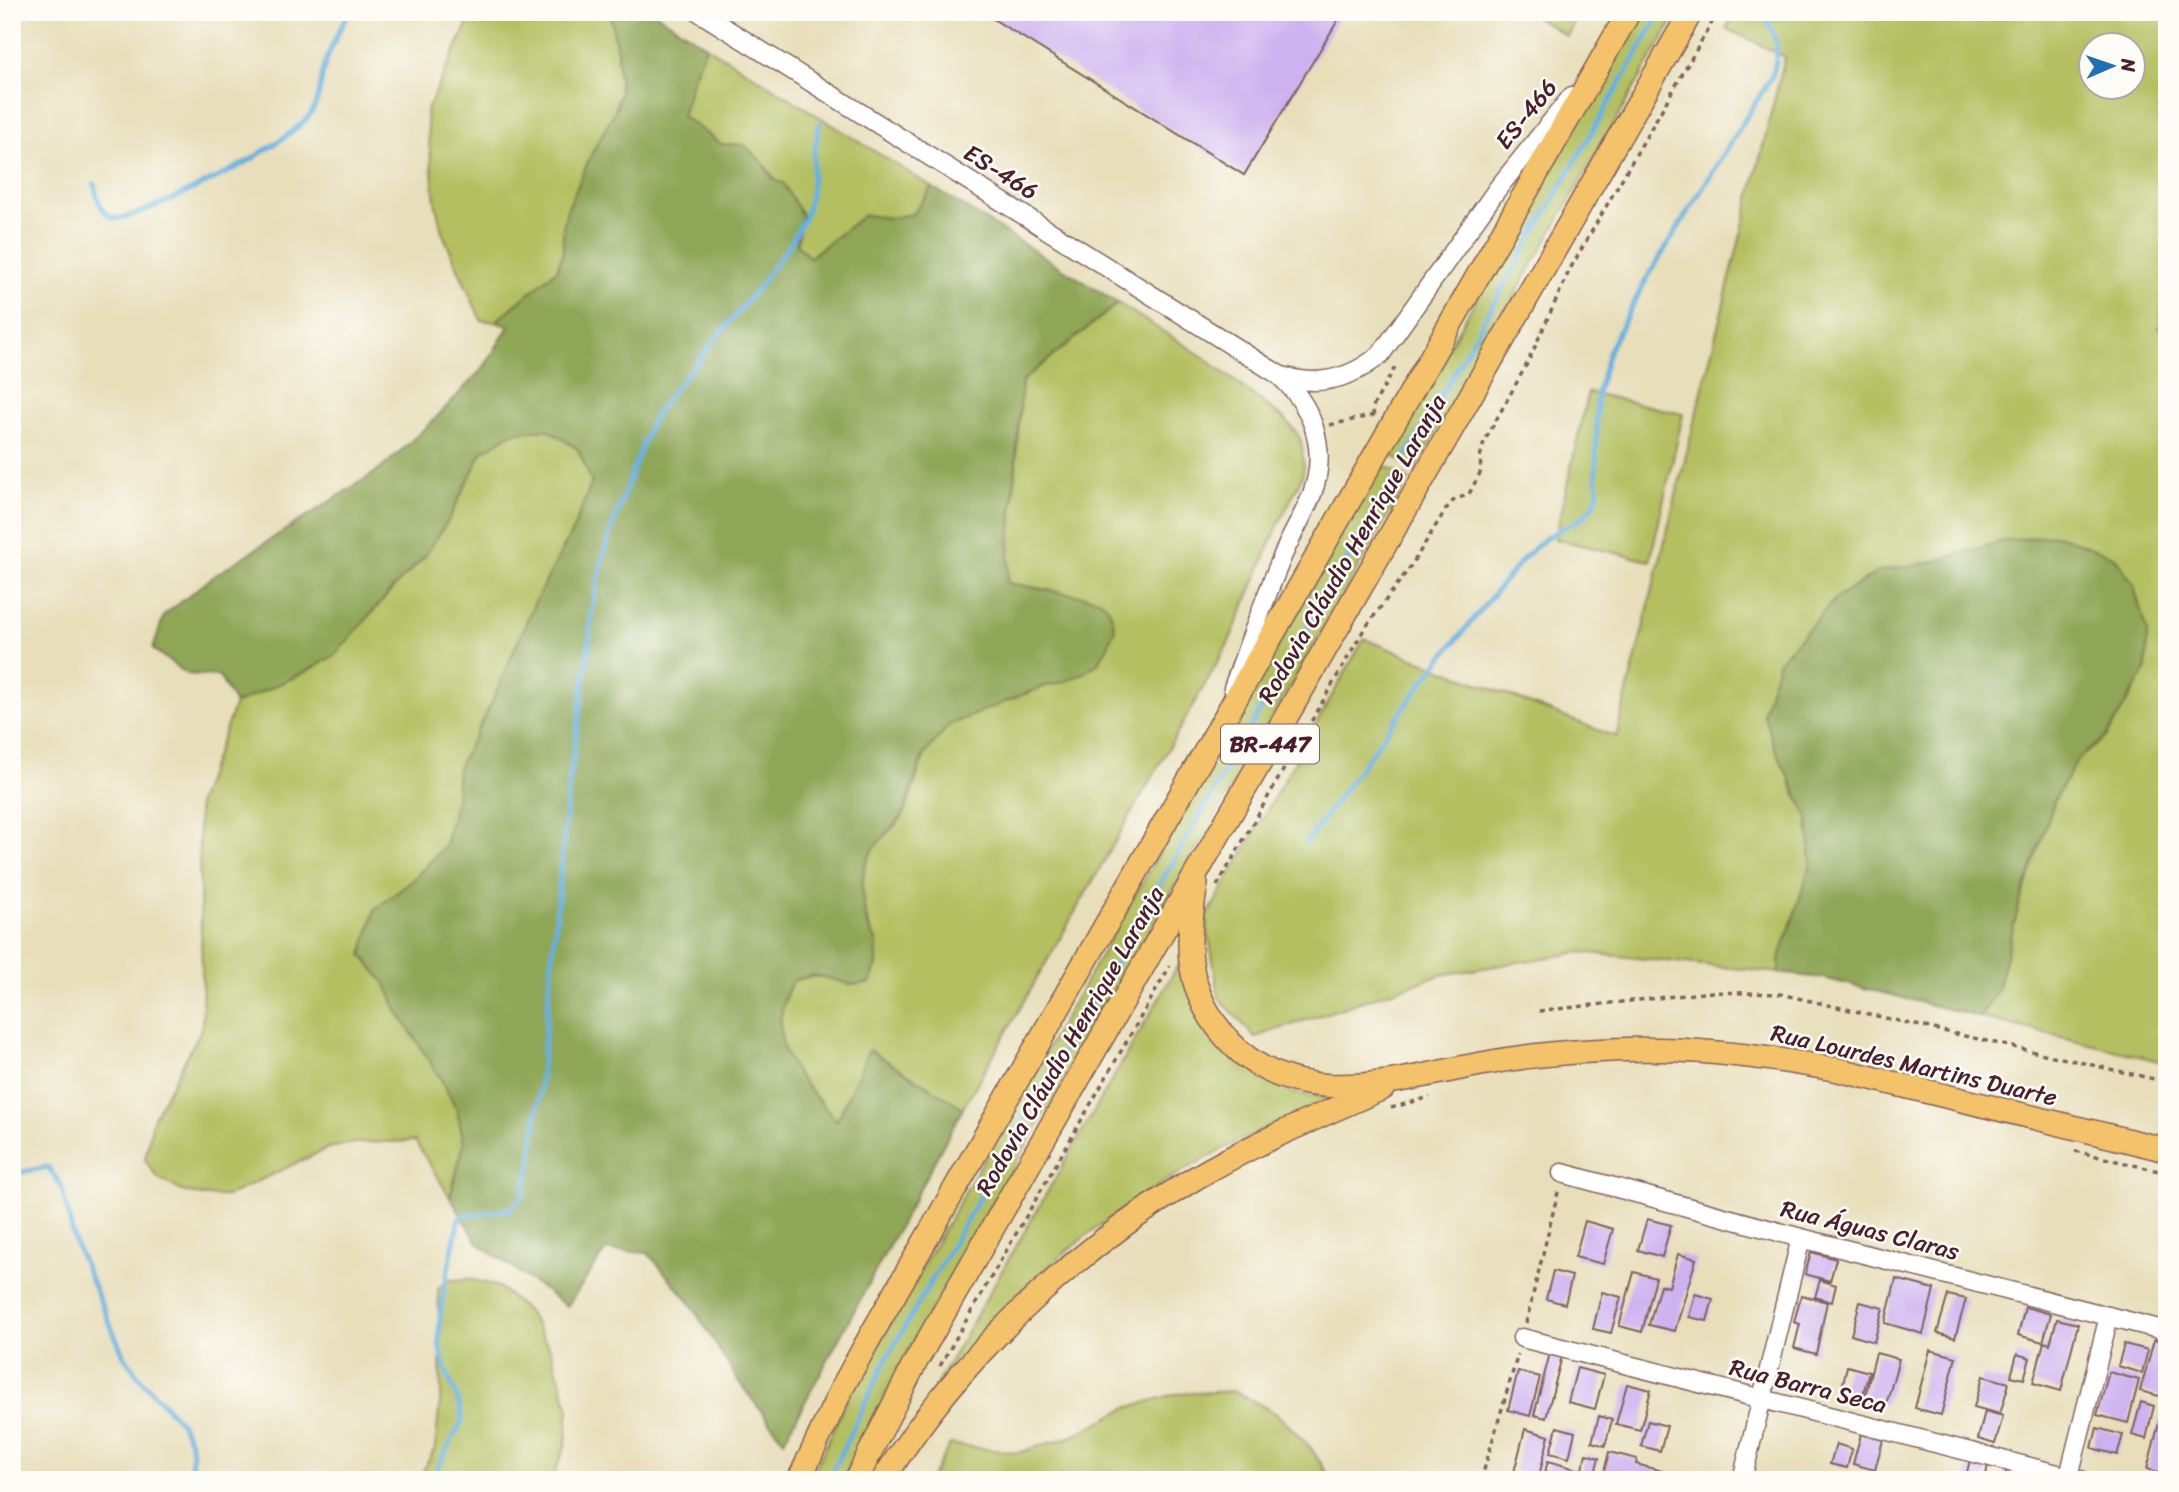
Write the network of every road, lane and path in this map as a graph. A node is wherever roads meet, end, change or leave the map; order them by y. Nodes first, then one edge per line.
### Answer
1 (699, 12) edge
2 (1629, 12) edge
3 (1691, 12) edge
4 (1718, 12) edge
5 (1605, 54) junction
6 (1385, 349) junction
7 (1276, 373) junction
8 (1315, 429) junction
9 (1217, 731) junction
10 (1200, 867) junction
11 (1214, 892) dead end
12 (1188, 944) junction
13 (1539, 1011) dead end
14 (1399, 1082) junction
15 (2167, 1082) edge
16 (1441, 1094) dead end
17 (1380, 1112) dead end
18 (2072, 1150) dead end
19 (2167, 1150) edge
20 (1562, 1173) dead end
21 (2167, 1173) edge
22 (1801, 1238) junction
23 (2109, 1316) junction
24 (2167, 1331) edge
25 (1522, 1338) dead end
26 (936, 1374) dead end
27 (1761, 1399) junction
28 (2072, 1479) edge
29 (799, 1480) edge
30 (856, 1480) edge
31 (883, 1480) edge
32 (1742, 1480) edge

1 - 7 street, ES-466
2 - 5 main road, Rodovia Cláudio Henrique Laranja / BR-447
3 - 10 main road, Rodovia Cláudio Henrique Laranja / BR-447
4 - 11 path, Rodovia Cláudio Henrique Laranja
5 - 6 street, ES-466
5 - 9 main road, Rodovia Cláudio Henrique Laranja / BR-447
6 - 7 street, ES-466
6 - 8 path
7 - 8 street, ES-466
8 - 9 street, ES-466
9 - 29 main road, Rodovia Cláudio Henrique Laranja / BR-447
10 - 12 main road
10 - 30 main road, Rodovia Cláudio Henrique Laranja / BR-447
12 - 14 main road
12 - 26 path, Rodovia Cláudio Henrique Laranja
13 - 15 path
14 - 19 main road, Rua Lourdes Martins Duarte
14 - 31 main road
16 - 17 path
18 - 21 path
20 - 22 street, Rua Águas Claras
22 - 23 street, Rua Águas Claras
22 - 27 street
23 - 24 street, Rua Águas Claras
23 - 28 street
25 - 27 street, Rua Barra Seca
27 - 28 street, Rua Barra Seca
27 - 32 street

